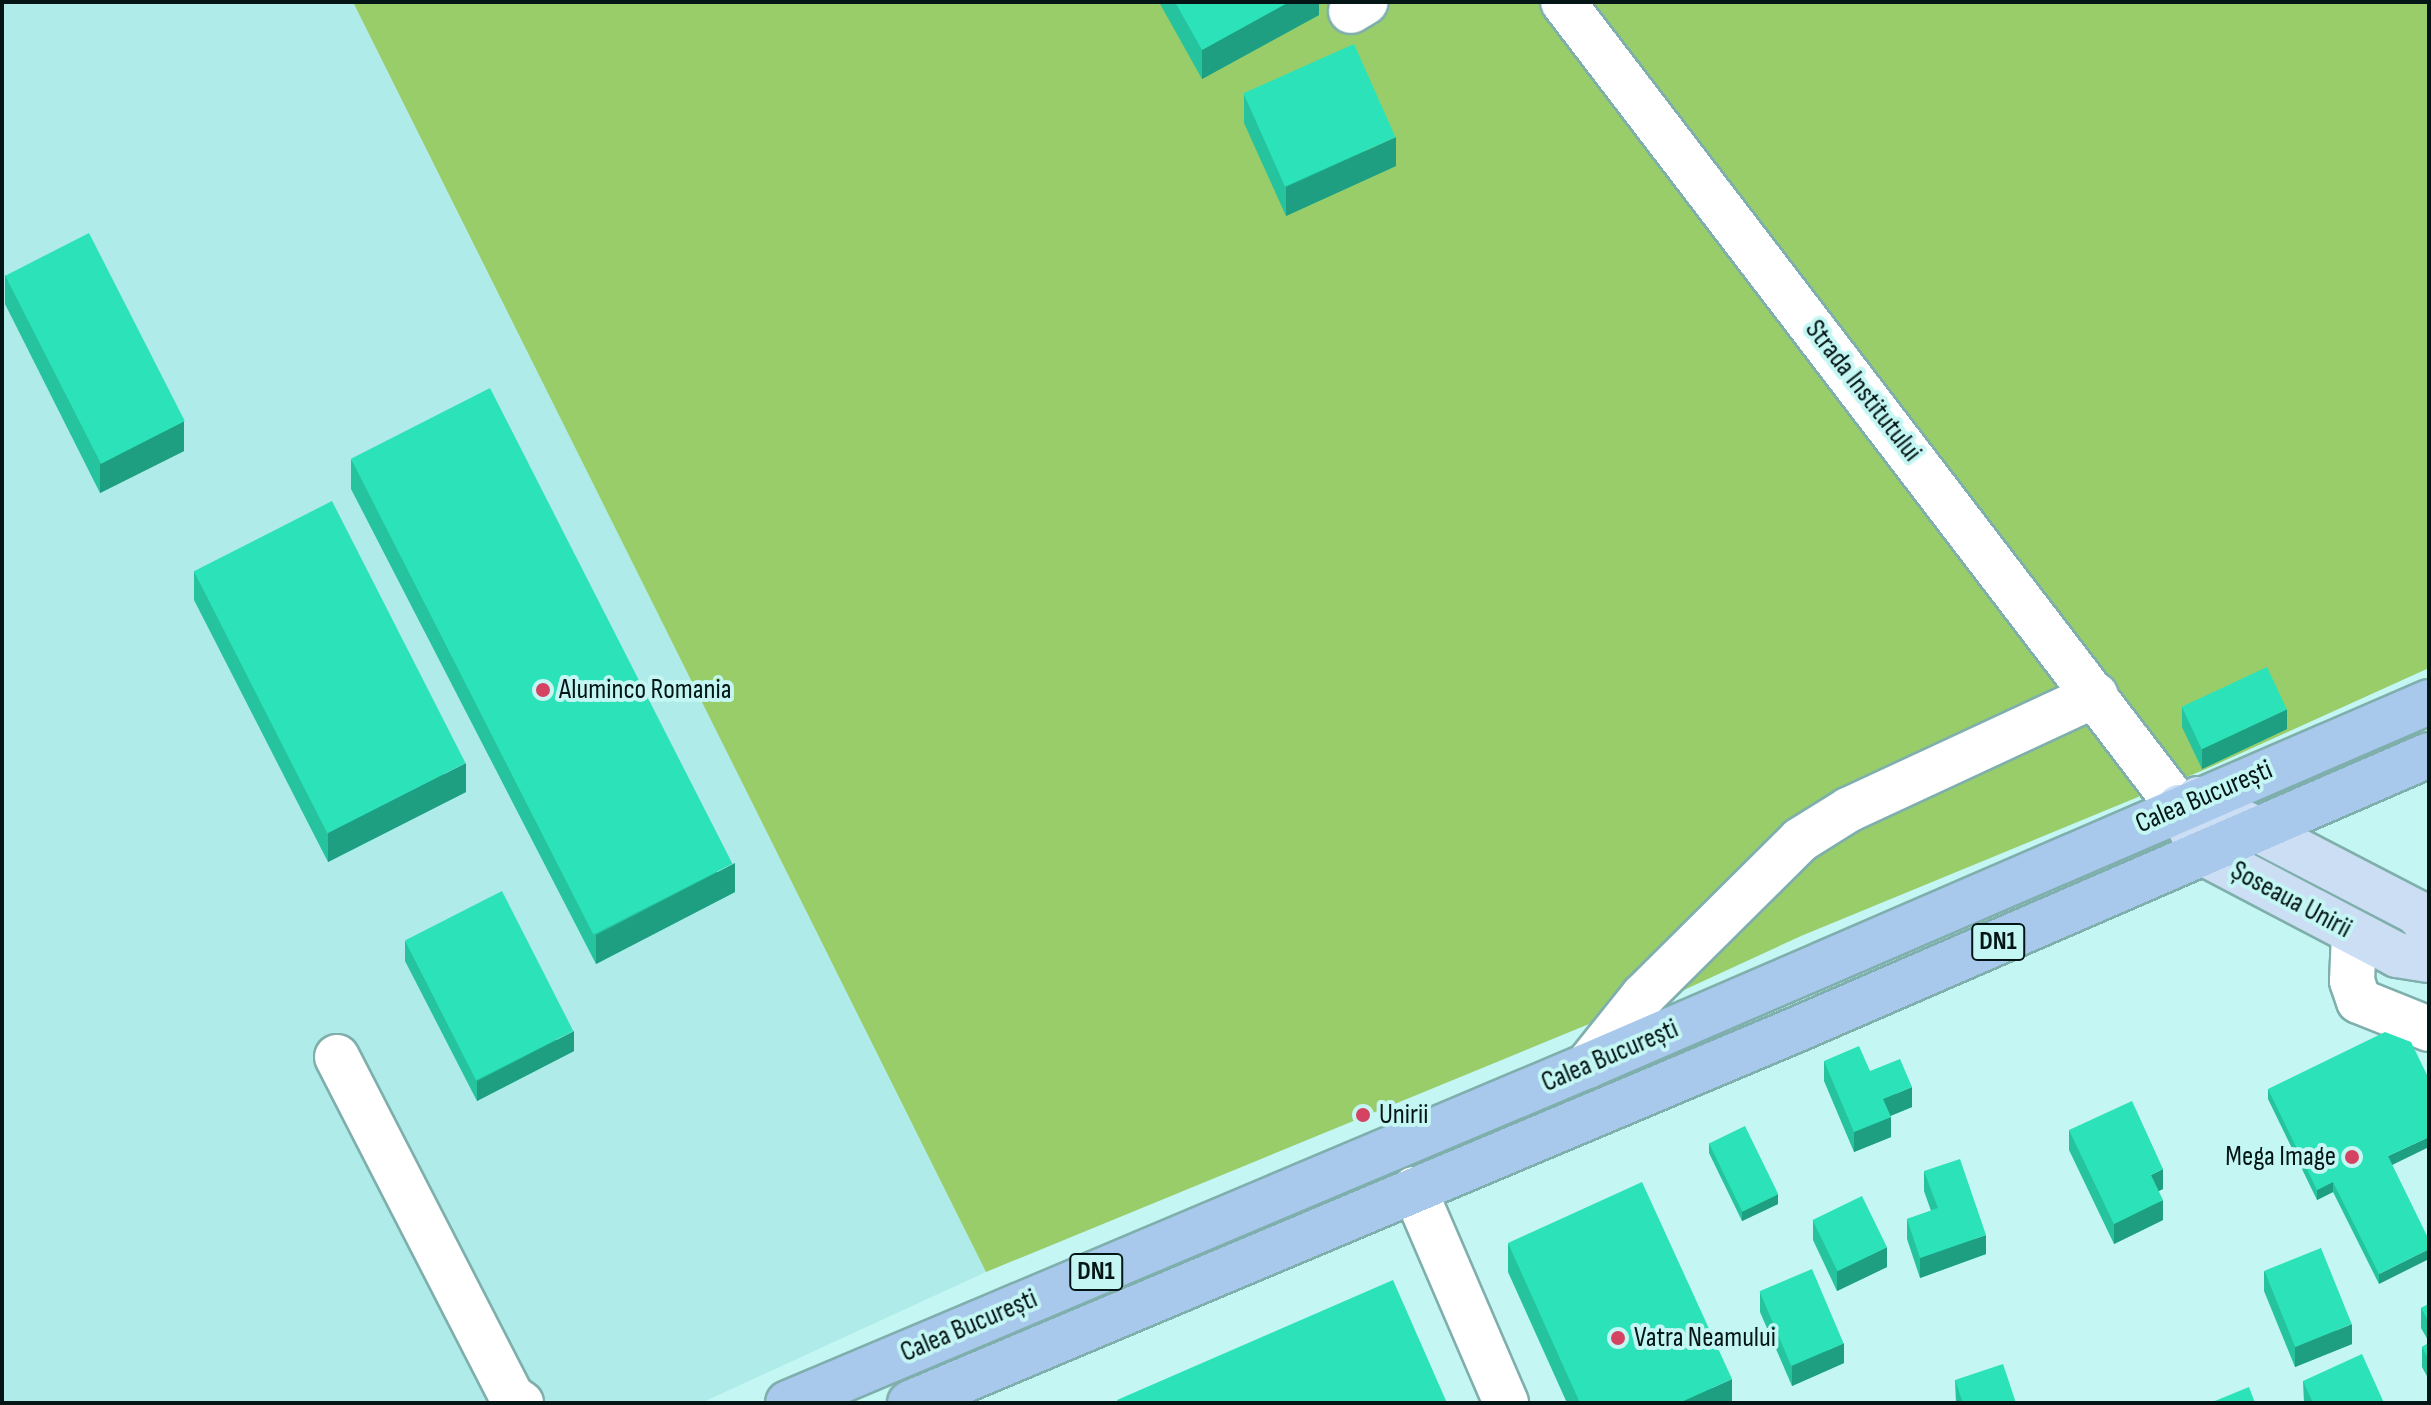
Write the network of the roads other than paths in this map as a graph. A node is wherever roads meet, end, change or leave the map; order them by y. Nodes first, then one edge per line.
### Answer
1 (1563, 2) edge
2 (2096, 695) junction
3 (2429, 702) edge
4 (2429, 755) edge
5 (2180, 796) junction
6 (2256, 831) junction
7 (2203, 853) junction
8 (2429, 926) edge
9 (2354, 934) junction
10 (2429, 960) edge
11 (2429, 1029) edge
12 (337, 1057) dead end
13 (1587, 1066) junction
14 (1414, 1189) junction
15 (514, 1401) edge
16 (788, 1403) edge
17 (910, 1403) edge
18 (1506, 1403) edge

1 - 2 street, Strada Institutului
2 - 5 street, Strada Institutului
2 - 13 street
3 - 5 highway, Calea București / DN1
4 - 6 highway, Calea București / DN1
5 - 6 main road, Șoseaua Unirii
5 - 7 main road, Șoseaua Unirii
5 - 13 highway, Calea București / DN1
6 - 7 highway, Calea București / DN1
6 - 8 main road, Șoseaua Unirii
7 - 9 main road, Șoseaua Unirii
7 - 14 highway, Calea București / DN1
9 - 10 main road, Șoseaua Unirii
9 - 11 street
12 - 15 street
13 - 16 highway, Calea București / DN1
14 - 17 highway, Calea București / DN1
14 - 18 street

